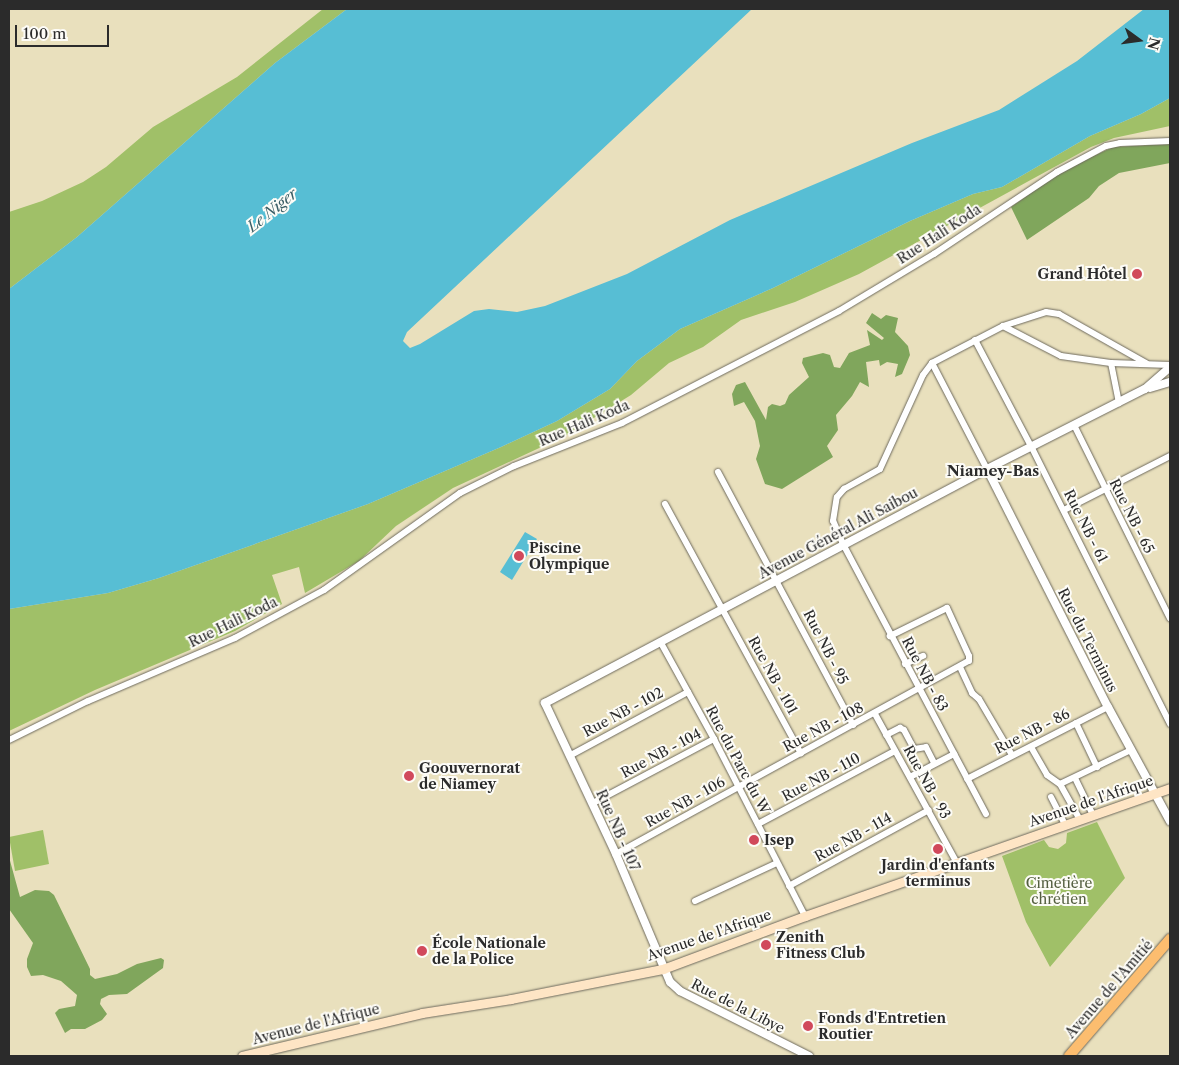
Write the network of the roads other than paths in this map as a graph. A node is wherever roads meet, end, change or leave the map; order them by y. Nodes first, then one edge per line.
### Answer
1 (1170, 141) edge
2 (1003, 326) junction
3 (975, 340) junction
4 (932, 363) junction
5 (1110, 363) junction
6 (1146, 364) junction
7 (1170, 366) edge
8 (1170, 374) edge
9 (1170, 382) edge
10 (1145, 389) junction
11 (1119, 403) junction
12 (1074, 426) junction
13 (1032, 446) junction
14 (1170, 456) edge
15 (987, 469) junction
16 (718, 472) dead end
17 (1105, 490) junction
18 (666, 504) dead end
19 (1064, 510) junction
20 (843, 544) junction
21 (778, 580) junction
22 (722, 609) junction
23 (1170, 618) edge
24 (890, 636) junction
25 (661, 643) junction
26 (923, 656) dead end
27 (905, 664) junction
28 (960, 667) junction
29 (919, 690) junction
30 (688, 692) junction
31 (545, 703) joint
32 (1108, 707) junction
33 (875, 714) junction
34 (1076, 723) junction
35 (1170, 724) edge
36 (853, 726) junction
37 (886, 735) junction
38 (9, 740) edge
39 (714, 740) junction
40 (1031, 747) junction
41 (1131, 750) junction
42 (895, 751) junction
43 (801, 754) junction
44 (954, 754) junction
45 (571, 755) junction
46 (1012, 755) junction
47 (934, 763) junction
48 (1097, 767) junction
49 (910, 777) junction
50 (1074, 778) junction
51 (968, 779) junction
52 (1060, 784) junction
53 (739, 787) junction
54 (1170, 788) edge
55 (1155, 793) junction
56 (1051, 797) dead end
57 (593, 803) junction
58 (929, 810) junction
59 (986, 814) dead end
60 (1093, 815) junction
61 (1080, 820) junction
62 (1170, 821) edge
63 (758, 824) junction
64 (1065, 825) junction
65 (616, 854) junction
66 (777, 862) junction
67 (957, 863) junction
68 (790, 886) junction
69 (695, 901) dead end
70 (805, 916) junction
71 (1170, 939) edge
72 (663, 968) junction
73 (242, 1056) edge
74 (810, 1056) edge
75 (1069, 1056) edge

1 - 38 street, Rue Hali Koda
2 - 3 street
2 - 5 street
2 - 6 street
3 - 4 street
3 - 13 street, Rue NB - 61
4 - 15 street
4 - 20 street, Rue NB - 83
5 - 6 street
5 - 11 street
6 - 7 street
7 - 8 street
7 - 10 street, Avenue Général Ali Saibou
9 - 10 street, Avenue Général Ali Saibou
10 - 11 street, Avenue Général Ali Saibou
11 - 12 street, Avenue Général Ali Saibou
12 - 13 street, Avenue Général Ali Saibou
12 - 17 street, Rue NB - 65
13 - 15 street, Avenue Général Ali Saibou
13 - 19 street, Rue NB - 61
14 - 17 street
15 - 20 street, Avenue Général Ali Saibou
15 - 32 street, Rue du Terminus
16 - 21 street, Rue NB - 95
17 - 19 street
17 - 23 street, Rue NB - 65
18 - 22 street, Rue NB - 101
19 - 35 street, Rue NB - 61
20 - 21 street, Avenue Général Ali Saibou
20 - 24 street, Rue NB - 83
21 - 22 street, Avenue Général Ali Saibou
21 - 36 street, Rue NB - 95
22 - 25 street, Avenue Général Ali Saibou
22 - 43 street, Rue NB - 101
24 - 27 street, Rue NB - 83
24 - 28 street, Rue NB - 108
25 - 30 street, Rue du Parc du W
25 - 31 street, Avenue Général Ali Saibou
26 - 27 street
27 - 29 street, Rue NB - 83
28 - 29 street, Rue NB - 108
28 - 46 street
29 - 33 street, Rue NB - 108
29 - 44 street, Rue NB - 83
30 - 39 street, Rue du Parc du W
30 - 45 street, Rue NB - 102
31 - 45 street, Rue NB - 107
32 - 34 street, Rue NB - 86
32 - 41 street, Rue du Terminus
33 - 36 street, Rue NB - 108
33 - 37 street, Rue NB - 93
34 - 40 street, Rue NB - 86
34 - 48 street
36 - 43 street, Rue NB - 108
37 - 42 street, Rue NB - 93
37 - 47 street
39 - 53 street, Rue du Parc du W
39 - 57 street, Rue NB - 104
40 - 46 street, Rue NB - 86
40 - 52 street
41 - 48 street
41 - 55 street, Rue du Terminus
42 - 49 street, Rue NB - 93
42 - 63 street, Rue NB - 110
43 - 53 street, Rue NB - 108
44 - 47 street
44 - 51 street, Rue NB - 83
45 - 57 street, Rue NB - 107
46 - 51 street, Rue NB - 86
47 - 49 street
48 - 50 street
49 - 58 street, Rue NB - 93
50 - 52 street
50 - 60 street
51 - 59 street, Rue NB - 83
52 - 61 street
53 - 63 street, Rue du Parc du W
53 - 65 street, Rue NB - 106
54 - 55 main road, Avenue de l'Afrique
55 - 60 main road, Avenue de l'Afrique
55 - 62 street, Rue du Terminus
56 - 64 street
57 - 65 street, Rue NB - 107
58 - 67 street, Rue NB - 93
58 - 68 street, Rue NB - 114
60 - 61 main road, Avenue de l'Afrique
61 - 64 main road, Avenue de l'Afrique
63 - 66 street, Rue du Parc du W
64 - 67 main road, Avenue de l'Afrique
65 - 72 street, Rue NB - 107
66 - 68 street, Rue du Parc du W
66 - 69 street
67 - 70 main road, Avenue de l'Afrique
68 - 70 street, Rue du Parc du W
70 - 72 main road, Avenue de l'Afrique
71 - 75 main road, Avenue de l'Amitié
72 - 73 main road, Avenue de l'Afrique
72 - 74 street, Rue de la Libye

